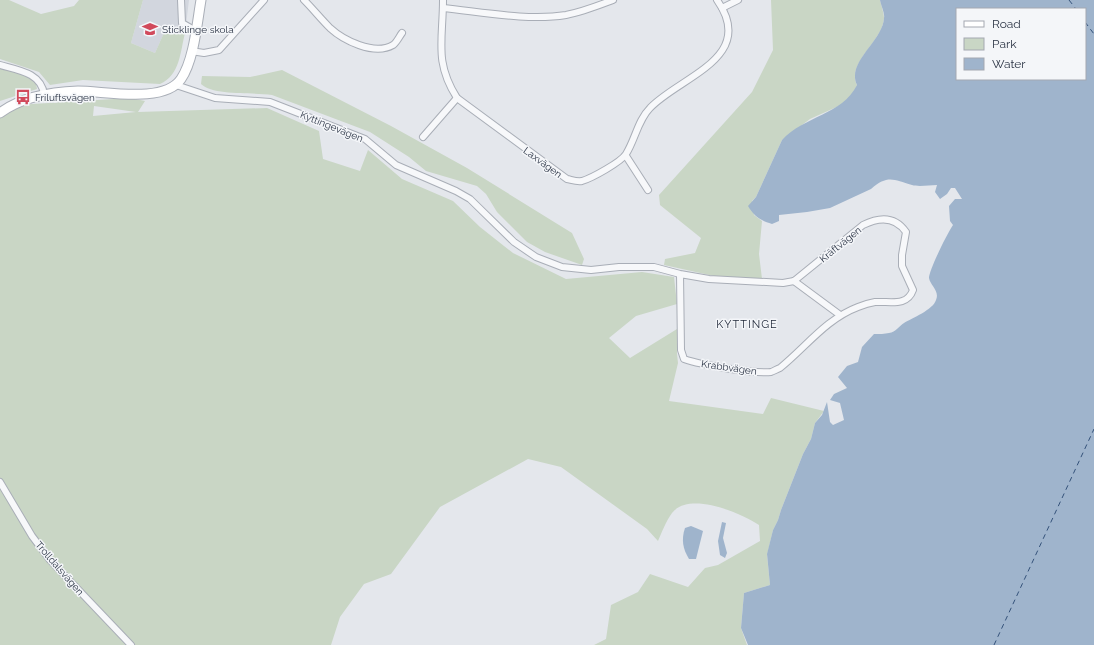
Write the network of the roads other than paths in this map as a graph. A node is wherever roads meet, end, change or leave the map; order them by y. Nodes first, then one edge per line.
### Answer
1 (181, 0) edge
2 (201, 0) edge
3 (264, 0) edge
4 (304, 0) edge
5 (444, 0) edge
6 (610, 0) edge
7 (717, 0) edge
8 (738, 0) edge
9 (443, 8) junction
10 (722, 8) junction
11 (196, 31) junction
12 (402, 33) dead end
13 (191, 51) junction
14 (0, 65) edge
15 (176, 85) junction
16 (44, 95) junction
17 (457, 98) junction
18 (0, 113) edge
19 (423, 137) dead end
20 (626, 156) junction
21 (648, 190) dead end
22 (680, 274) junction
23 (794, 281) junction
24 (840, 315) junction
25 (0, 482) edge
26 (131, 645) edge

1 - 11 street
2 - 11 street
3 - 13 street
4 - 12 street
5 - 9 street, Laxvägen
6 - 9 street
7 - 10 street
8 - 10 street
9 - 17 street, Laxvägen
10 - 20 street
11 - 13 street
13 - 15 street
14 - 16 street
15 - 16 street
15 - 22 street, Kyttingevägen
16 - 18 street
17 - 19 street
17 - 20 street, Laxvägen
20 - 21 street
22 - 23 street
22 - 24 street, Krabbvägen
23 - 24 street
23 - 24 street, Kräftvägen
25 - 26 street, Trolldalsvägen

